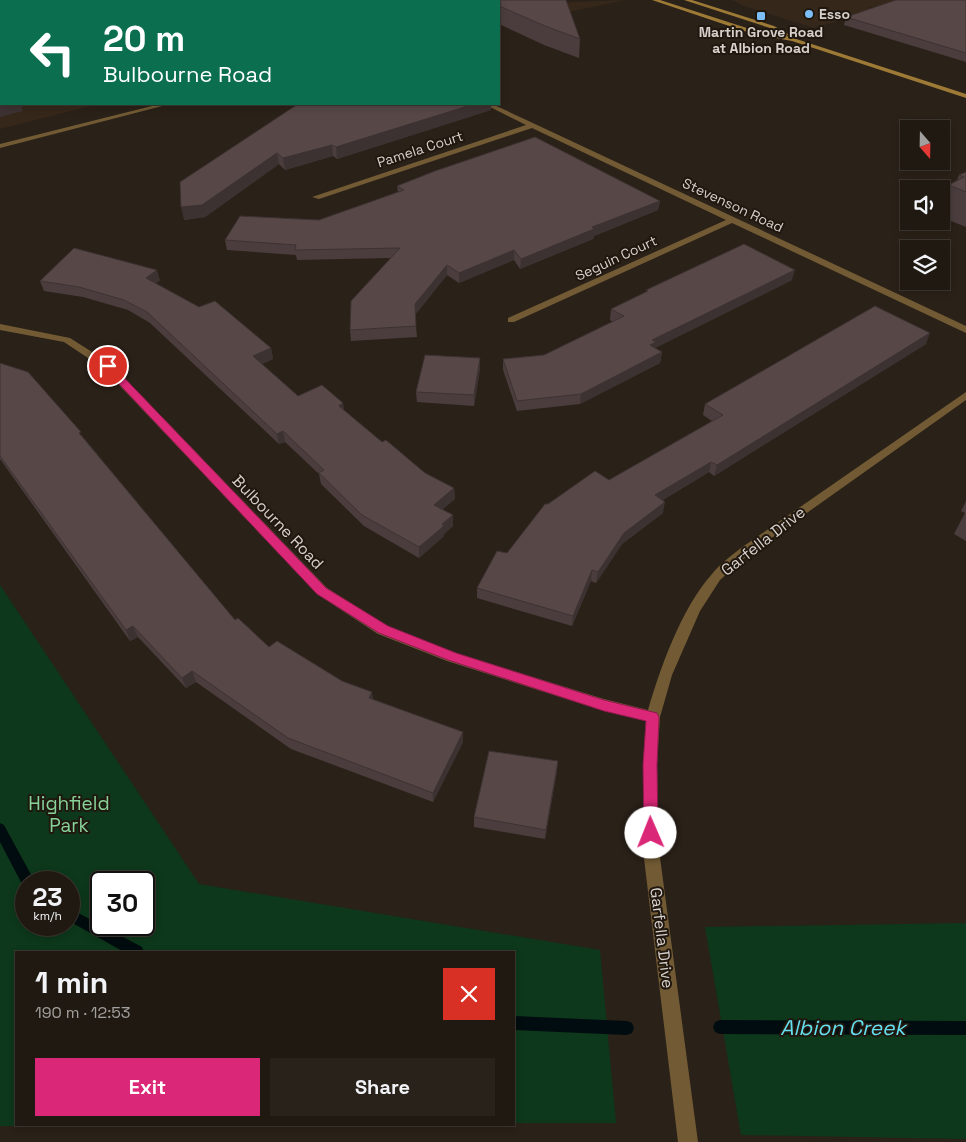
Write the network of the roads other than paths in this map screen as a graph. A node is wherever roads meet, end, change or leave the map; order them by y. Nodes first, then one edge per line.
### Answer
1 (655, 0) edge
2 (687, 0) edge
3 (720, 4) dead end
4 (740, 17) junction
5 (793, 39) junction
6 (966, 96) edge
7 (163, 105) edge
8 (489, 105) edge
9 (533, 125) junction
10 (0, 146) edge
11 (316, 196) dead end
12 (732, 220) junction
13 (512, 320) dead end
14 (0, 327) edge
15 (966, 330) edge
16 (966, 395) edge
17 (653, 717) junction
18 (688, 1142) edge

1 - 5 main road
2 - 4 main road
3 - 4 main road
4 - 5 main road
5 - 6 main road
7 - 10 street
8 - 9 street, Stevenson Road
9 - 11 street, Pamela Court
9 - 12 street, Stevenson Road
12 - 13 street, Seguin Court
12 - 15 street, Stevenson Road
14 - 17 street, Bulbourne Road
16 - 17 street, Garfella Drive
17 - 18 street, Garfella Drive

